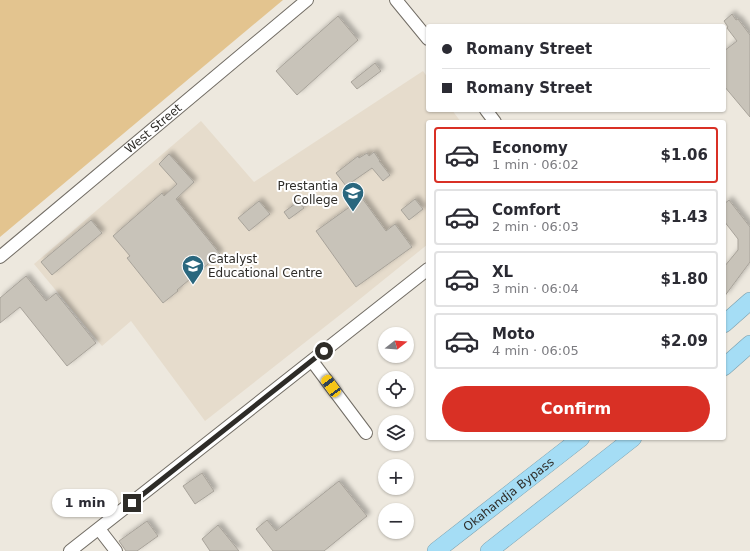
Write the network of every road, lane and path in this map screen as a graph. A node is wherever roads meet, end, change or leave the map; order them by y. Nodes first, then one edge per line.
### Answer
1 (307, 0) edge
2 (396, 0) edge
3 (426, 37) edge
4 (488, 112) edge
5 (494, 120) edge
6 (0, 257) edge
7 (426, 271) edge
8 (750, 301) edge
9 (726, 322) edge
10 (750, 344) edge
11 (312, 361) junction
12 (726, 365) edge
13 (366, 433) dead end
14 (579, 440) edge
15 (630, 440) edge
16 (99, 529) junction
17 (70, 551) edge
18 (116, 551) edge
19 (436, 551) edge
20 (489, 551) edge

1 - 6 street, West Street
2 - 3 street
4 - 5 street
7 - 11 street
8 - 9 highway
10 - 12 highway
11 - 13 street
11 - 16 street
14 - 19 highway, Okahandja Bypass
15 - 20 highway
16 - 17 street
16 - 18 street

